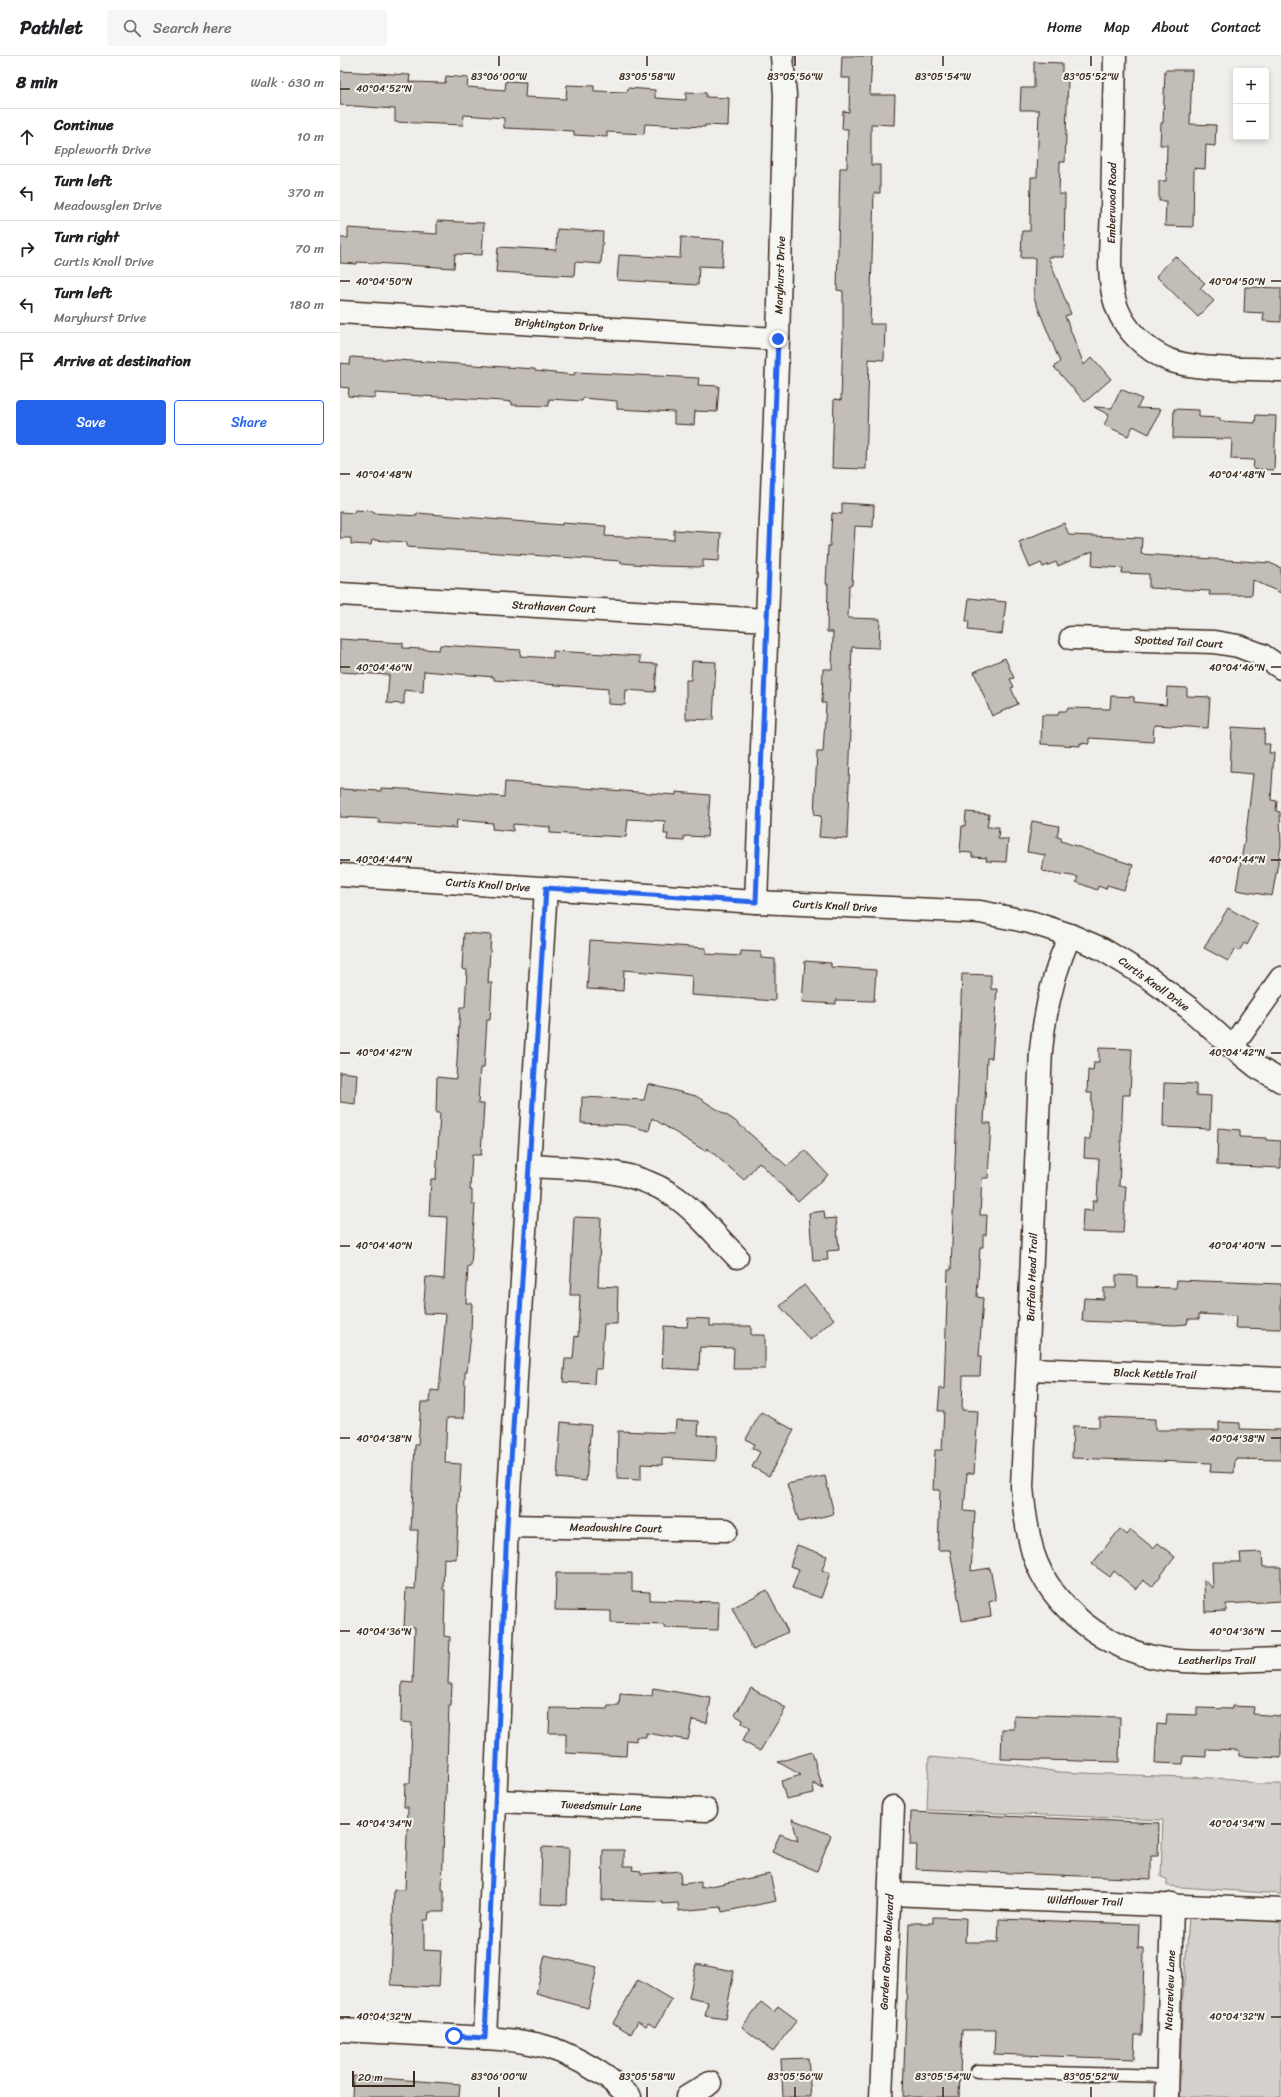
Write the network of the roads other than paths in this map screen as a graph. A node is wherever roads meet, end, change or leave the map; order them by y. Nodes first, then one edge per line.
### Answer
1 (782, 56) edge
2 (1115, 56) edge
3 (340, 312) edge
4 (778, 339) junction
5 (1281, 370) edge
6 (340, 594) edge
7 (767, 620) junction
8 (1071, 638) dead end
9 (1281, 668) edge
10 (340, 875) edge
11 (546, 888) junction
12 (756, 902) junction
13 (1070, 935) junction
14 (1281, 978) edge
15 (1232, 1047) junction
16 (1281, 1081) edge
17 (529, 1166) junction
18 (737, 1257) dead end
19 (1028, 1369) junction
20 (1281, 1379) edge
21 (507, 1526) junction
22 (726, 1530) dead end
23 (1070, 1612) joint
24 (1281, 1659) edge
25 (497, 1801) junction
26 (893, 1807) dead end
27 (706, 1810) dead end
28 (890, 1894) junction
29 (1172, 1904) junction
30 (1281, 1910) edge
31 (340, 2030) edge
32 (485, 2038) junction
33 (977, 2071) dead end
34 (710, 2083) dead end
35 (1167, 2086) edge
36 (630, 2097) edge
37 (687, 2097) edge
38 (881, 2097) edge

1 - 4 street, Maryhurst Drive
2 - 5 street, Emberwood Road
3 - 4 street, Brightington Drive
4 - 7 street, Maryhurst Drive
6 - 7 street, Strathaven Court
7 - 12 street, Maryhurst Drive
8 - 9 street, Spotted Tail Court
10 - 11 street, Curtis Knoll Drive
11 - 12 street, Curtis Knoll Drive
11 - 17 street
12 - 13 street, Curtis Knoll Drive
13 - 15 street, Curtis Knoll Drive
13 - 19 street, Buffalo Head Trail
14 - 15 street
15 - 16 street, Curtis Knoll Drive
17 - 18 street
17 - 21 street
19 - 20 street, Black Kettle Trail
19 - 23 street, Buffalo Head Trail
21 - 22 street, Meadowshire Court
21 - 25 street
23 - 24 street, Leatherlips Trail
25 - 27 street, Tweedsmuir Lane
25 - 32 street
26 - 28 street, Garden Grove Boulevard
28 - 29 street, Wildflower Trail
28 - 38 street, Garden Grove Boulevard
29 - 30 street, Wildflower Trail
29 - 35 street, Natureview Lane
31 - 32 street
32 - 36 street
33 - 35 lane, Natureview Lane
34 - 37 street

